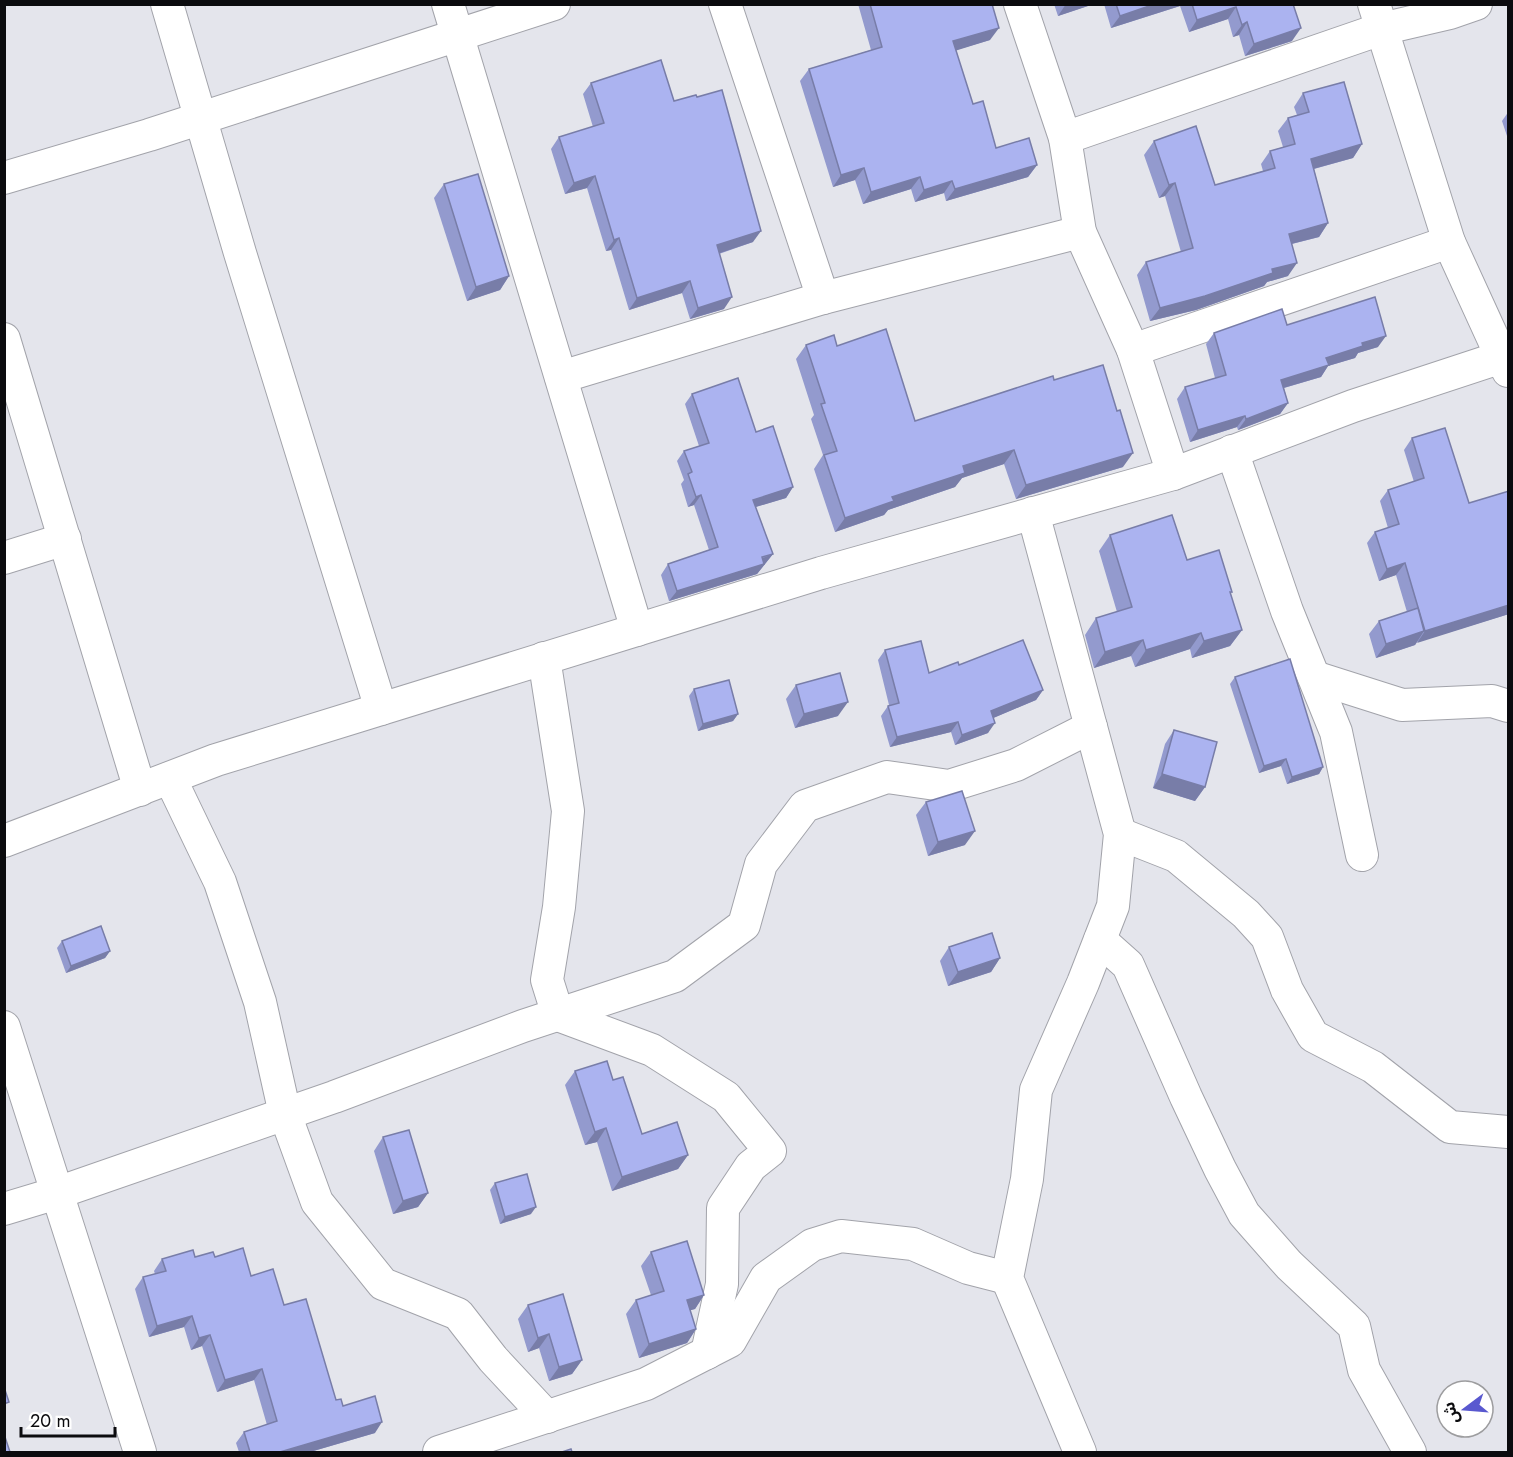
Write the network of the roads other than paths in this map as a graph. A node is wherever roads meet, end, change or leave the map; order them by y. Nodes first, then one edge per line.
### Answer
1 (167, 4) edge
2 (448, 4) edge
3 (554, 4) edge
4 (725, 4) edge
5 (1020, 4) edge
6 (1476, 4) edge
7 (1377, 17) edge
8 (458, 36) junction
9 (202, 118) junction
10 (1065, 138) junction
11 (4, 178) edge
12 (1080, 232) junction
13 (1449, 242) junction
14 (824, 298) junction
15 (4, 339) edge
16 (1133, 350) junction
17 (1507, 361) edge
18 (561, 377) junction
19 (1233, 451) junction
20 (1173, 474) junction
21 (1033, 513) junction
22 (65, 539) junction
23 (4, 558) edge
24 (637, 630) junction
25 (544, 658) junction
26 (1314, 677) junction
27 (1509, 706) edge
28 (381, 709) junction
29 (1091, 727) junction
30 (170, 778) junction
31 (140, 790) junction
32 (1120, 834) junction
33 (4, 842) edge
34 (1362, 855) dead end
35 (1100, 940) junction
36 (558, 1015) junction
37 (4, 1027) edge
38 (285, 1114) junction
39 (1509, 1132) edge
40 (57, 1193) junction
41 (4, 1209) edge
42 (1007, 1278) junction
43 (707, 1353) junction
44 (547, 1417) junction
45 (140, 1452) edge
46 (439, 1452) edge
47 (1080, 1452) edge
48 (1410, 1452) edge

1 - 9 street
2 - 8 street
3 - 8 street
4 - 14 street
5 - 10 street
6 - 7 street
7 - 10 street
7 - 13 street
8 - 9 street
8 - 18 street
9 - 11 street
9 - 28 street
10 - 12 street
12 - 14 street
12 - 16 street
13 - 16 street
13 - 17 street
14 - 18 street
15 - 22 street
16 - 20 street
17 - 19 street
18 - 24 street
19 - 20 street
19 - 26 street
20 - 21 street
21 - 24 street
21 - 29 street
22 - 23 street
22 - 31 street
24 - 25 street
25 - 28 street
25 - 36 street
26 - 27 street
26 - 34 street
28 - 30 street
29 - 32 street
29 - 36 street
30 - 31 street
30 - 38 street
31 - 33 street
32 - 35 street
32 - 39 street
35 - 42 street
35 - 48 street
36 - 38 street
36 - 43 street
37 - 40 street
38 - 40 street
38 - 44 street
40 - 41 street
40 - 45 street
42 - 43 street
42 - 47 street
43 - 44 street
44 - 46 street

